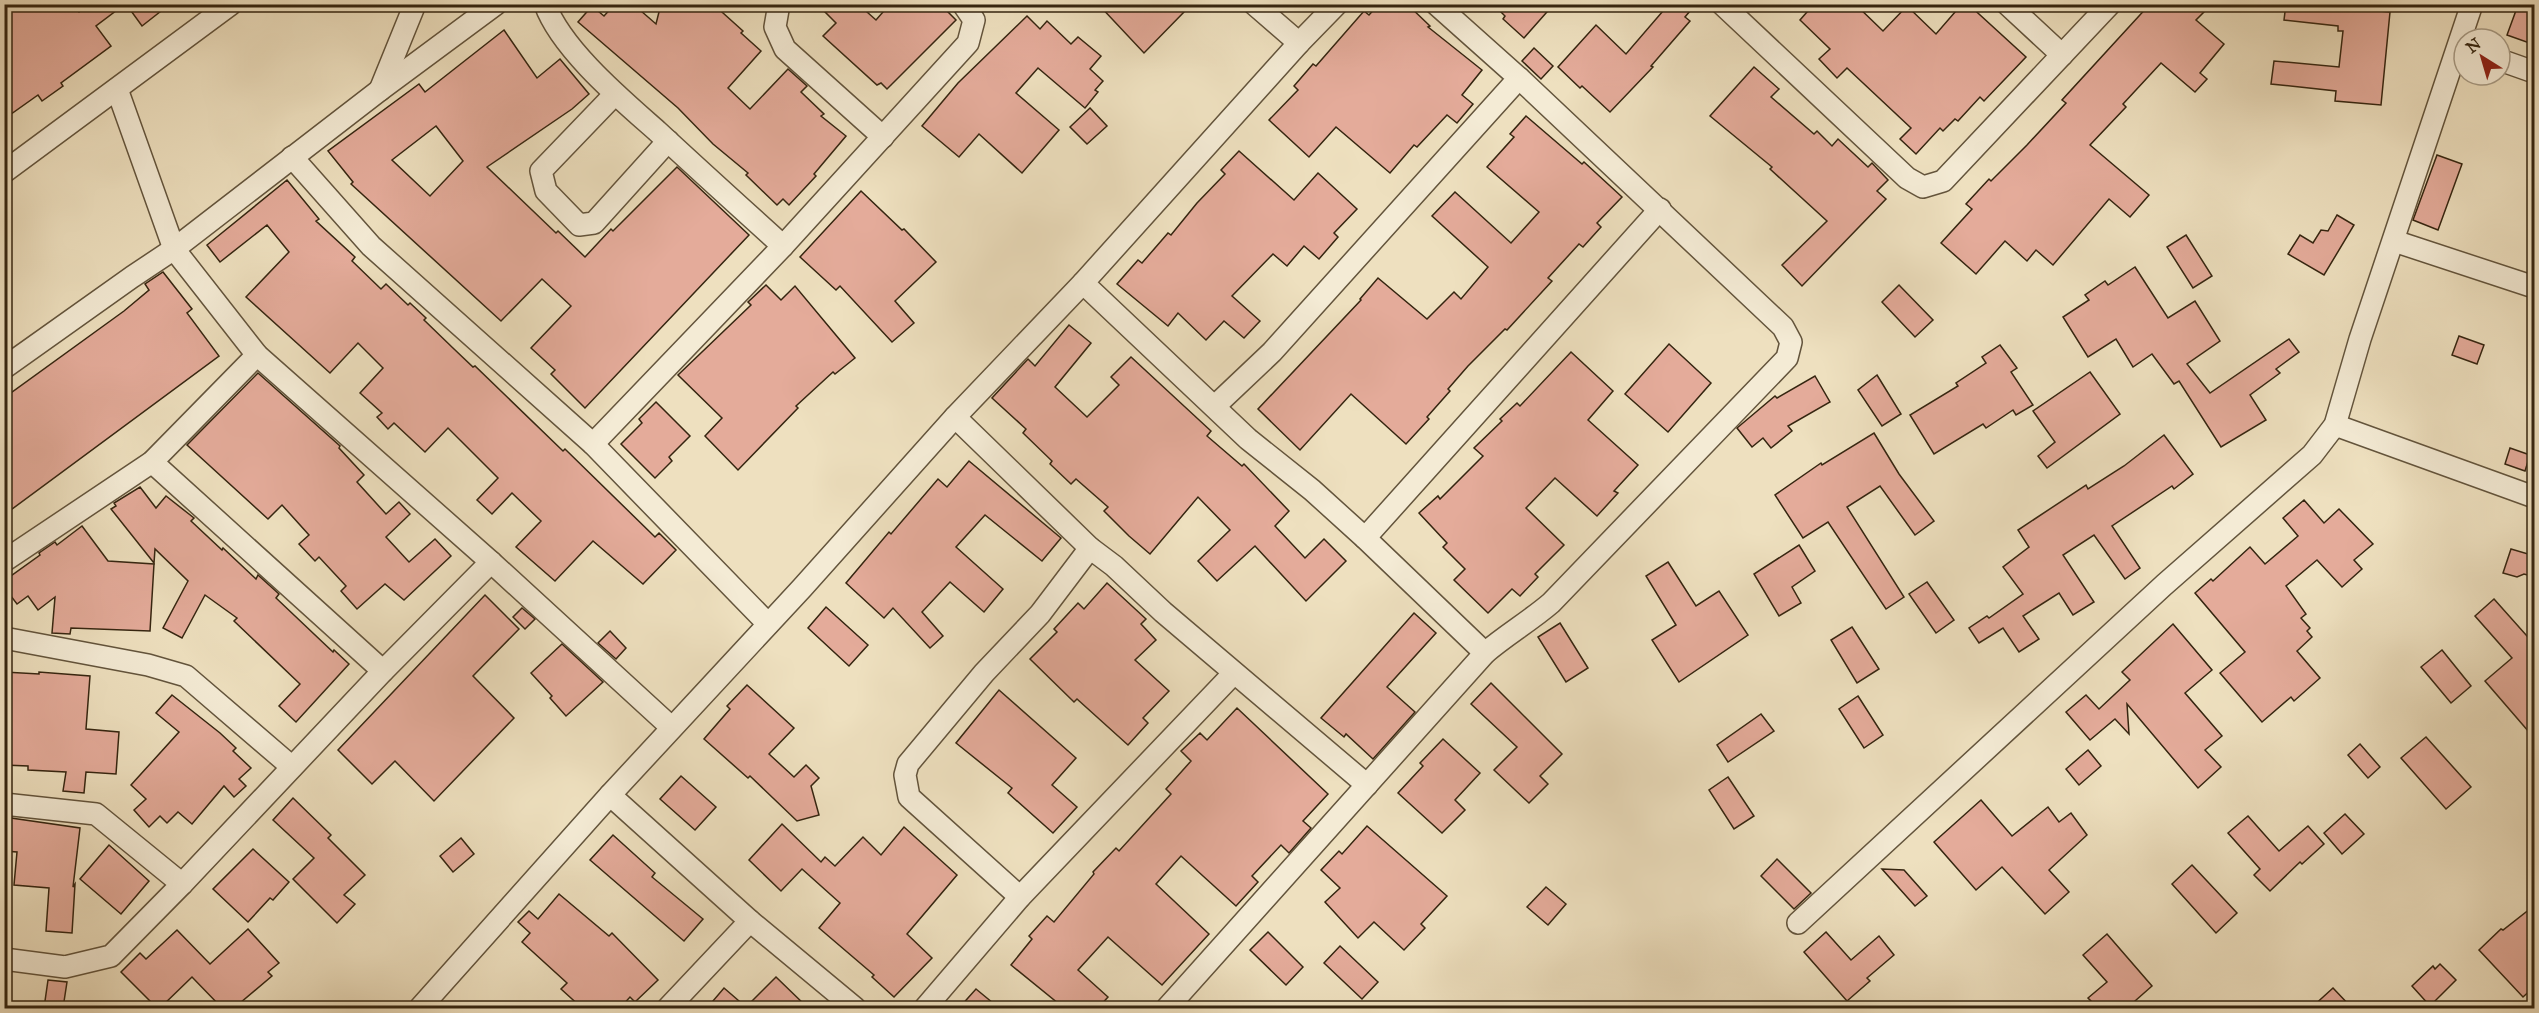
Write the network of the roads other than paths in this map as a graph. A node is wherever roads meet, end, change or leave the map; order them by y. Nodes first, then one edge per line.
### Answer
1 (231, 4) edge
2 (415, 4) edge
3 (496, 4) edge
4 (545, 4) edge
5 (779, 4) edge
6 (963, 4) edge
7 (1254, 4) edge
8 (1337, 4) edge
9 (1436, 4) edge
10 (1722, 4) edge
11 (2007, 4) edge
12 (2110, 4) edge
13 (2472, 4) edge
14 (2466, 27) edge
15 (1299, 43) junction
16 (2062, 55) junction
17 (2512, 64) edge
18 (2452, 72) edge
19 (2535, 72) edge
20 (1519, 78) junction
21 (117, 89) junction
22 (380, 90) junction
23 (615, 94) junction
24 (883, 137) junction
25 (668, 141) junction
26 (292, 157) junction
27 (4, 172) edge
28 (1660, 209) junction
29 (2394, 241) junction
30 (783, 246) junction
31 (174, 249) junction
32 (1083, 283) junction
33 (2535, 287) edge
34 (257, 355) junction
35 (4, 368) edge
36 (1215, 406) junction
37 (955, 417) junction
38 (2335, 425) junction
39 (593, 444) junction
40 (152, 462) junction
41 (2535, 497) edge
42 (1365, 538) junction
43 (1090, 548) junction
44 (4, 561) edge
45 (491, 562) junction
46 (768, 624) junction
47 (4, 638) edge
48 (1485, 653) junction
49 (384, 671) junction
50 (1234, 673) junction
51 (671, 727) junction
52 (292, 767) junction
53 (1367, 785) junction
54 (610, 795) junction
55 (4, 804) edge
56 (182, 884) junction
57 (1020, 897) junction
58 (750, 921) junction
59 (1798, 923) dead end
60 (4, 959) edge
61 (420, 1008) edge
62 (668, 1008) edge
63 (855, 1008) edge
64 (925, 1008) edge
65 (1167, 1008) edge

1 - 21 street
2 - 22 street
3 - 22 street
4 - 23 street
5 - 24 street
6 - 24 street
7 - 15 street
8 - 15 street
9 - 20 street
10 - 16 street
11 - 16 street
12 - 16 street
13 - 14 street
15 - 32 street
17 - 19 street
18 - 29 street
20 - 28 street
20 - 36 street
21 - 27 street
21 - 31 street
22 - 26 street
23 - 25 street
23 - 25 street
24 - 30 street
25 - 30 street
26 - 31 street
26 - 39 street
28 - 42 street
28 - 48 street
29 - 33 street
29 - 38 street
30 - 39 street
31 - 34 street
31 - 35 street
32 - 36 street
32 - 37 street
34 - 40 street
34 - 45 street
36 - 42 street
37 - 43 street
37 - 46 street
38 - 41 street
38 - 59 street
39 - 46 street
40 - 44 street
40 - 49 street
42 - 48 street
43 - 50 street
43 - 57 street
45 - 49 street
45 - 51 street
46 - 51 street
47 - 52 street
48 - 53 street
49 - 52 street
50 - 53 street
50 - 57 street
51 - 54 street
52 - 56 street
53 - 65 street
54 - 58 street
54 - 61 street
55 - 56 street
56 - 60 street
57 - 64 street
58 - 62 street
58 - 63 street

